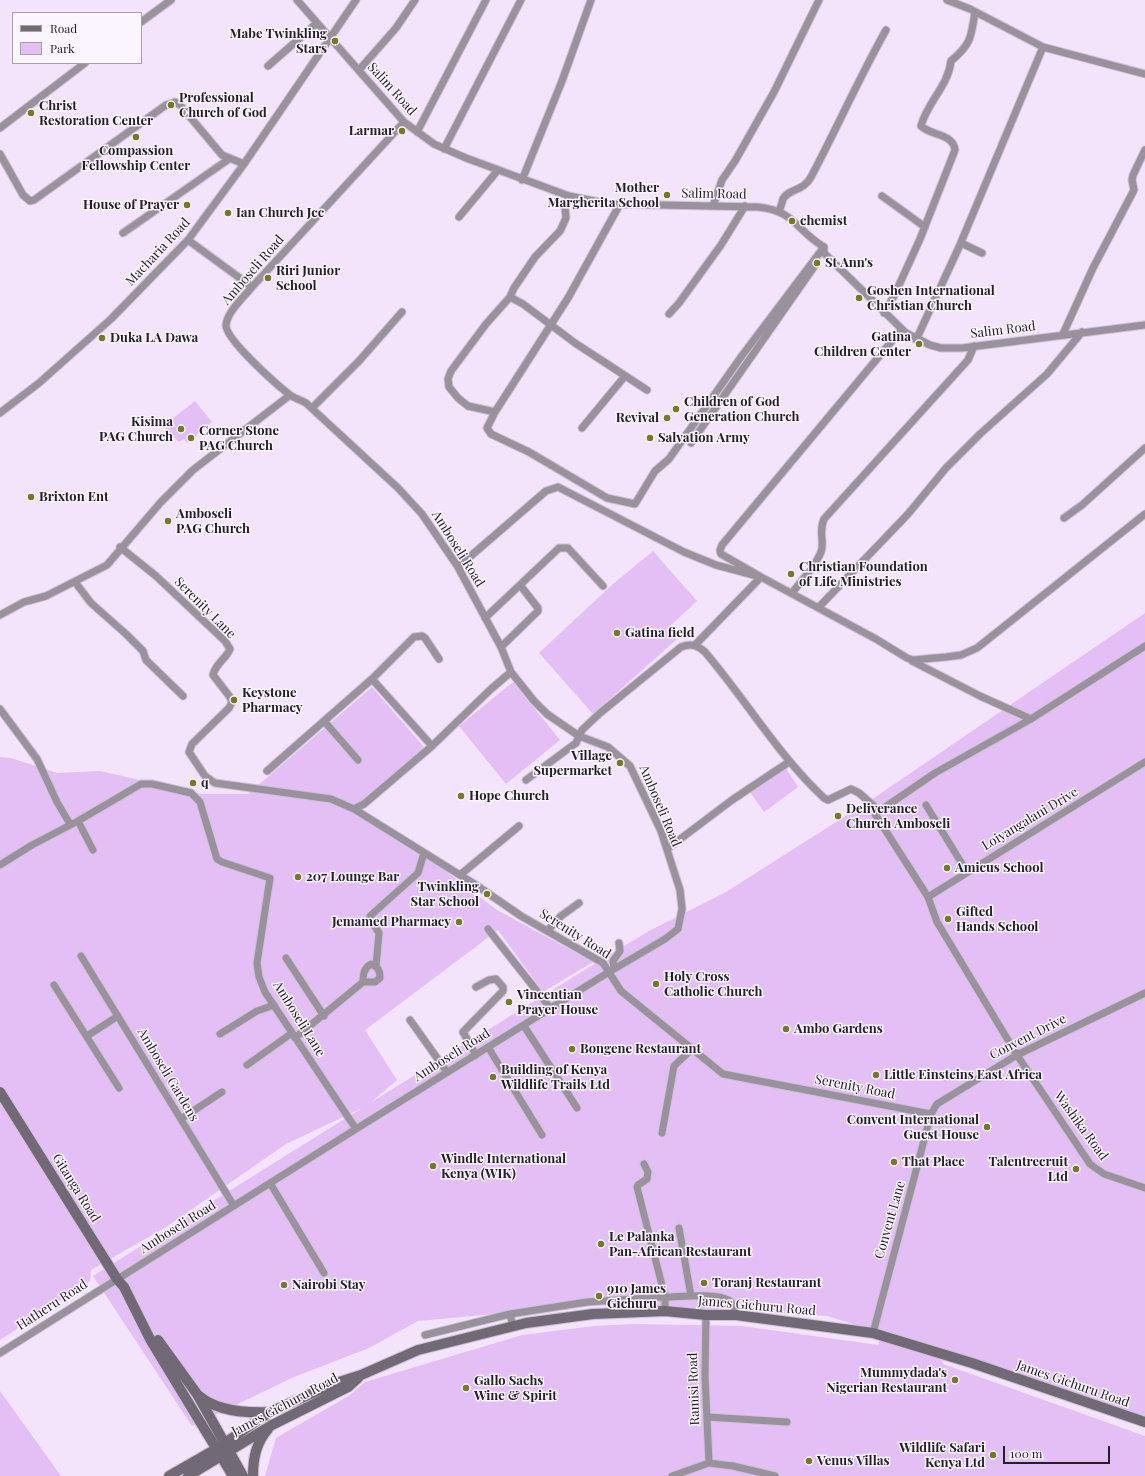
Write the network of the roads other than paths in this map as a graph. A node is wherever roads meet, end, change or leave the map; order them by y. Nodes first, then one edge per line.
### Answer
1 (172, 0) edge
2 (297, 0) edge
3 (356, 0) edge
4 (415, 0) edge
5 (486, 0) edge
6 (521, 0) edge
7 (591, 0) edge
8 (819, 0) edge
9 (947, 0) edge
10 (976, 12) junction
11 (142, 21) edge
12 (317, 23) junction
13 (886, 30) dead end
14 (330, 37) junction
15 (1043, 47) junction
16 (84, 64) edge
17 (268, 66) dead end
18 (359, 70) junction
19 (1145, 74) edge
20 (404, 122) junction
21 (0, 128) edge
22 (417, 132) junction
23 (444, 149) junction
24 (1145, 150) edge
25 (0, 154) edge
26 (229, 159) junction
27 (244, 164) junction
28 (498, 170) junction
29 (522, 180) junction
30 (569, 196) junction
31 (882, 196) dead end
32 (620, 204) junction
33 (713, 206) junction
34 (745, 206) junction
35 (779, 211) junction
36 (459, 217) dead end
37 (925, 227) junction
38 (123, 232) dead end
39 (188, 240) junction
40 (961, 243) junction
41 (824, 250) junction
42 (982, 253) dead end
43 (252, 287) junction
44 (510, 297) junction
45 (402, 312) dead end
46 (884, 313) junction
47 (670, 314) dead end
48 (550, 324) junction
49 (1145, 325) edge
50 (901, 330) junction
51 (1082, 332) junction
52 (1063, 334) junction
53 (916, 340) junction
54 (974, 346) junction
55 (625, 376) junction
56 (647, 390) dead end
57 (290, 395) junction
58 (312, 408) junction
59 (0, 412) edge
60 (495, 412) junction
61 (582, 428) dead end
62 (691, 443) dead end
63 (1145, 448) edge
64 (1145, 514) edge
65 (1064, 518) dead end
66 (120, 547) junction
67 (458, 567) junction
68 (761, 578) junction
69 (75, 582) junction
70 (520, 585) junction
71 (603, 586) dead end
72 (792, 594) junction
73 (819, 607) junction
74 (0, 615) edge
75 (486, 618) junction
76 (695, 645) junction
77 (1145, 646) edge
78 (501, 647) junction
79 (906, 658) junction
80 (439, 659) dead end
81 (511, 672) junction
82 (372, 679) junction
83 (183, 696) dead end
84 (0, 708) edge
85 (1030, 719) junction
86 (324, 721) junction
87 (579, 736) junction
88 (432, 746) junction
89 (358, 760) dead end
90 (789, 762) junction
91 (1145, 762) edge
92 (267, 772) dead end
93 (526, 780) dead end
94 (243, 787) joint
95 (926, 805) dead end
96 (354, 809) junction
97 (875, 814) junction
98 (78, 821) junction
99 (70, 824) junction
100 (519, 826) dead end
101 (667, 849) junction
102 (93, 850) dead end
103 (424, 853) junction
104 (0, 865) edge
105 (967, 872) junction
106 (460, 875) junction
107 (928, 897) junction
108 (579, 903) dead end
109 (488, 929) dead end
110 (548, 930) junction
111 (619, 943) dead end
112 (81, 956) dead end
113 (286, 958) dead end
114 (376, 966) junction
115 (612, 971) junction
116 (363, 982) junction
117 (54, 985) dead end
118 (476, 987) dead end
119 (1145, 993) edge
120 (274, 1005) junction
121 (550, 1009) junction
122 (118, 1016) junction
123 (324, 1016) junction
124 (410, 1020) dead end
125 (524, 1026) junction
126 (220, 1034) dead end
127 (87, 1036) junction
128 (294, 1036) junction
129 (488, 1047) junction
130 (692, 1049) junction
131 (476, 1055) junction
132 (1017, 1055) junction
133 (247, 1065) dead end
134 (447, 1072) junction
135 (119, 1088) dead end
136 (0, 1092) edge
137 (222, 1092) dead end
138 (577, 1108) dead end
139 (931, 1114) junction
140 (181, 1119) junction
141 (356, 1129) junction
142 (662, 1133) dead end
143 (542, 1135) dead end
144 (644, 1164) dead end
145 (270, 1183) junction
146 (1145, 1188) edge
147 (234, 1206) junction
148 (679, 1228) dead end
149 (324, 1273) dead end
150 (117, 1279) junction
151 (691, 1296) junction
152 (665, 1297) junction
153 (130, 1298) junction
154 (570, 1304) junction
155 (665, 1311) junction
156 (510, 1314) junction
157 (706, 1315) junction
158 (736, 1315) junction
159 (571, 1317) junction
160 (513, 1326) junction
161 (873, 1333) junction
162 (425, 1335) dead end
163 (0, 1353) edge
164 (361, 1375) junction
165 (197, 1394) junction
166 (270, 1412) junction
167 (707, 1417) junction
168 (787, 1422) dead end
169 (1145, 1422) edge
170 (272, 1425) junction
171 (226, 1446) junction
172 (218, 1452) junction
173 (709, 1463) junction
174 (169, 1476) edge
175 (188, 1476) edge
176 (233, 1476) edge
177 (243, 1476) edge
178 (253, 1476) edge
179 (672, 1476) edge
180 (775, 1476) edge

1 - 11 street
2 - 12 street, Salim Road
3 - 14 street, Macharia Road
4 - 18 street
5 - 22 street
6 - 23 street
7 - 29 street
8 - 33 street
9 - 10 street
10 - 15 street
10 - 37 street
12 - 14 street, Salim Road
12 - 17 street
13 - 35 street
14 - 18 street, Salim Road
14 - 27 street, Macharia Road
15 - 19 street
15 - 40 street
16 - 21 street
18 - 20 street, Salim Road
20 - 22 street, Salim Road
20 - 43 street, Amboseli Road
22 - 23 street, Salim Road
23 - 28 street, Salim Road
24 - 52 street
25 - 26 street
26 - 27 street
26 - 38 street
27 - 39 street, Macharia Road
28 - 29 street, Salim Road
28 - 36 street
29 - 30 street, Salim Road
30 - 32 street, Salim Road
30 - 44 street
31 - 37 street
32 - 33 street, Salim Road
32 - 48 street
33 - 34 street, Salim Road
34 - 35 street, Salim Road
34 - 47 street
35 - 41 street, Salim Road
37 - 46 street
39 - 43 street
39 - 59 street, Macharia Road
40 - 42 street
40 - 53 street
41 - 46 street, Salim Road
41 - 60 street
41 - 62 street
43 - 57 street, Amboseli Road
44 - 48 street
44 - 60 street
45 - 58 street
46 - 50 street, Salim Road
48 - 55 street
48 - 60 street
49 - 51 street, Salim Road
50 - 53 street, Salim Road
50 - 68 street
51 - 52 street, Salim Road
51 - 73 street
52 - 54 street, Salim Road
53 - 54 street, Salim Road
54 - 72 street
55 - 56 street
55 - 61 street
57 - 58 street, Amboseli Road
57 - 66 street
58 - 67 street, Amboseli Road
63 - 65 street
64 - 79 street
66 - 69 street
66 - 94 street, Serenity Lane
67 - 68 street
67 - 75 street, Amboseli Road
68 - 72 street
68 - 76 street
69 - 74 street
69 - 83 street
70 - 71 street
70 - 75 street
70 - 78 street
72 - 73 street
73 - 79 street
75 - 78 street, Amboseli Road
76 - 87 street
76 - 90 street
77 - 85 street
78 - 81 street, Amboseli Road
79 - 85 street
80 - 82 street
81 - 87 street, Amboseli Road
81 - 88 street
82 - 86 street
82 - 88 street
84 - 99 street
85 - 97 street
86 - 89 street
86 - 92 street
87 - 93 street
87 - 101 street, Amboseli Road
88 - 96 street
90 - 97 street
90 - 101 street
91 - 105 street, Loiyangalani Drive
94 - 96 street, Serenity Road
95 - 105 street
96 - 103 street, Serenity Road
97 - 107 street
98 - 99 street
98 - 102 street
98 - 120 street, Amboseli Lane
99 - 104 street
100 - 106 street
101 - 115 street, Amboseli Road
103 - 106 street, Serenity Road
103 - 114 street
105 - 107 street, Loiyangalani Drive
106 - 110 street, Serenity Road
107 - 132 street
108 - 110 street
109 - 121 street
110 - 115 street, Serenity Road
111 - 115 street
112 - 122 street, Amboseli Gardens
113 - 123 street
114 - 116 street
114 - 116 street
115 - 121 street, Amboseli Road
115 - 130 street, Serenity Road
116 - 123 street
117 - 127 street
118 - 131 street
119 - 132 street, Convent Drive
120 - 126 street
120 - 128 street, Amboseli Lane
121 - 125 street, Amboseli Road
122 - 127 street
122 - 140 street, Amboseli Gardens
123 - 128 street
124 - 134 street
125 - 129 street, Amboseli Road
125 - 138 street
127 - 135 street
128 - 133 street
128 - 141 street, Amboseli Lane
129 - 131 street, Amboseli Road
129 - 143 street
130 - 139 street, Serenity Road
130 - 142 street
131 - 134 street, Amboseli Road
132 - 139 street, Convent Drive
132 - 146 street, Washika Road
134 - 141 street, Amboseli Road
136 - 150 main road, Gitanga Road
137 - 140 street
139 - 161 street, Convent Lane
140 - 147 street, Amboseli Gardens
141 - 145 street, Amboseli Road
144 - 152 street
145 - 147 street, Amboseli Road
145 - 149 street
147 - 150 street, Amboseli Road
148 - 151 street
150 - 153 main road, Gitanga Road
150 - 163 street, Hatheru Road
151 - 152 street
151 - 158 street
152 - 154 street
152 - 155 street
153 - 165 main road, Gitanga Road
153 - 172 main road, Gitanga Road
154 - 156 street
154 - 159 street
155 - 157 main road, James Gichuru Road
155 - 159 main road, James Gichuru Road
156 - 160 street
156 - 162 street
157 - 158 main road, James Gichuru Road
157 - 167 street, Ramisi Road
158 - 161 main road, James Gichuru Road
159 - 160 main road, James Gichuru Road
160 - 164 main road, James Gichuru Road
161 - 169 main road, James Gichuru Road
164 - 166 main road, James Gichuru Road
164 - 170 main road, James Gichuru Road
165 - 166 main road
165 - 171 main road, Gitanga Road
166 - 171 main road, James Gichuru Road
167 - 168 street
167 - 173 street, Ramisi Road
170 - 171 main road, James Gichuru Road
170 - 178 main road
171 - 172 main road, James Gichuru Road
171 - 177 main road, Gitanga Road
172 - 174 main road
172 - 175 main road
172 - 176 main road, Gitanga Road
173 - 179 street
173 - 180 street

